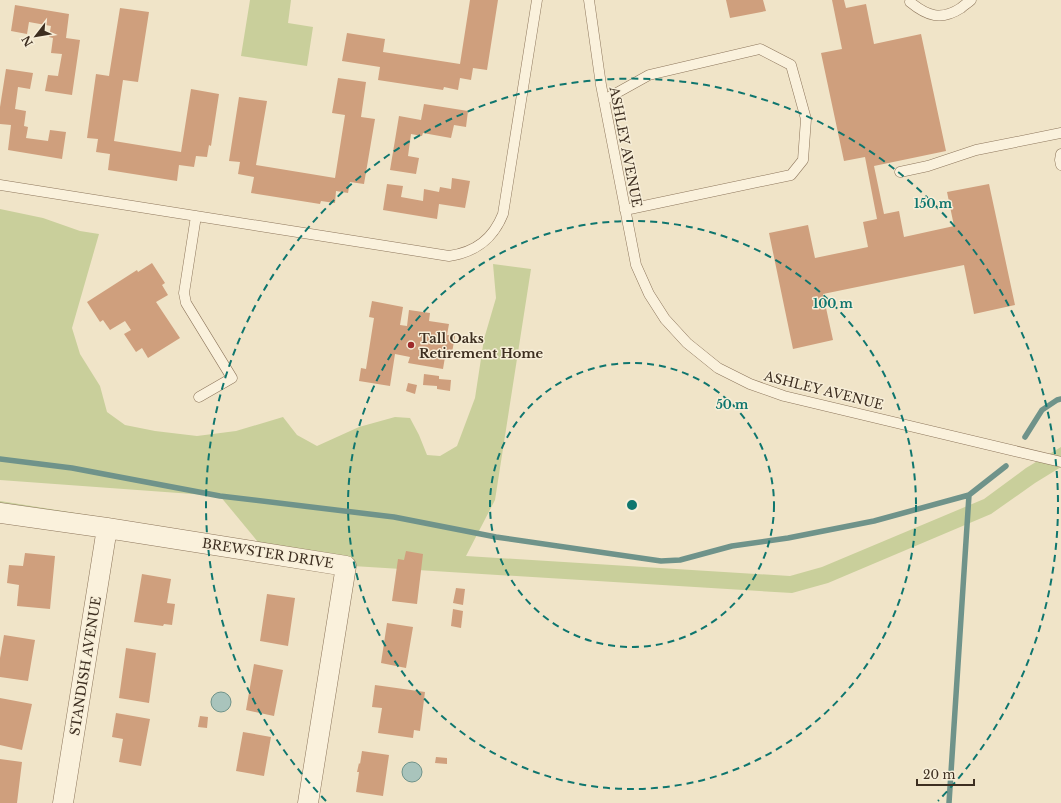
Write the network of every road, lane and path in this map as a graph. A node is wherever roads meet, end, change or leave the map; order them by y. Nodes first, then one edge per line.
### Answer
1 (537, 0) edge
2 (588, 0) edge
3 (971, 0) edge
4 (910, 2) dead end
5 (604, 100) junction
6 (1061, 133) edge
7 (1061, 154) edge
8 (1061, 165) edge
9 (900, 172) dead end
10 (0, 185) edge
11 (625, 210) junction
12 (196, 216) junction
13 (199, 396) dead end
14 (1061, 462) edge
15 (0, 513) edge
16 (107, 528) junction
17 (63, 803) edge
18 (308, 803) edge

1 - 12 lane
2 - 5 lane, ASHLEY AVENUE
3 - 4 lane
5 - 11 lane, ASHLEY AVENUE
5 - 11 lane
6 - 9 lane
7 - 8 lane
10 - 12 lane
11 - 14 lane, ASHLEY AVENUE
12 - 13 lane
15 - 16 street, BREWSTER DRIVE
16 - 17 street, STANDISH AVENUE
16 - 18 street, BREWSTER DRIVE

